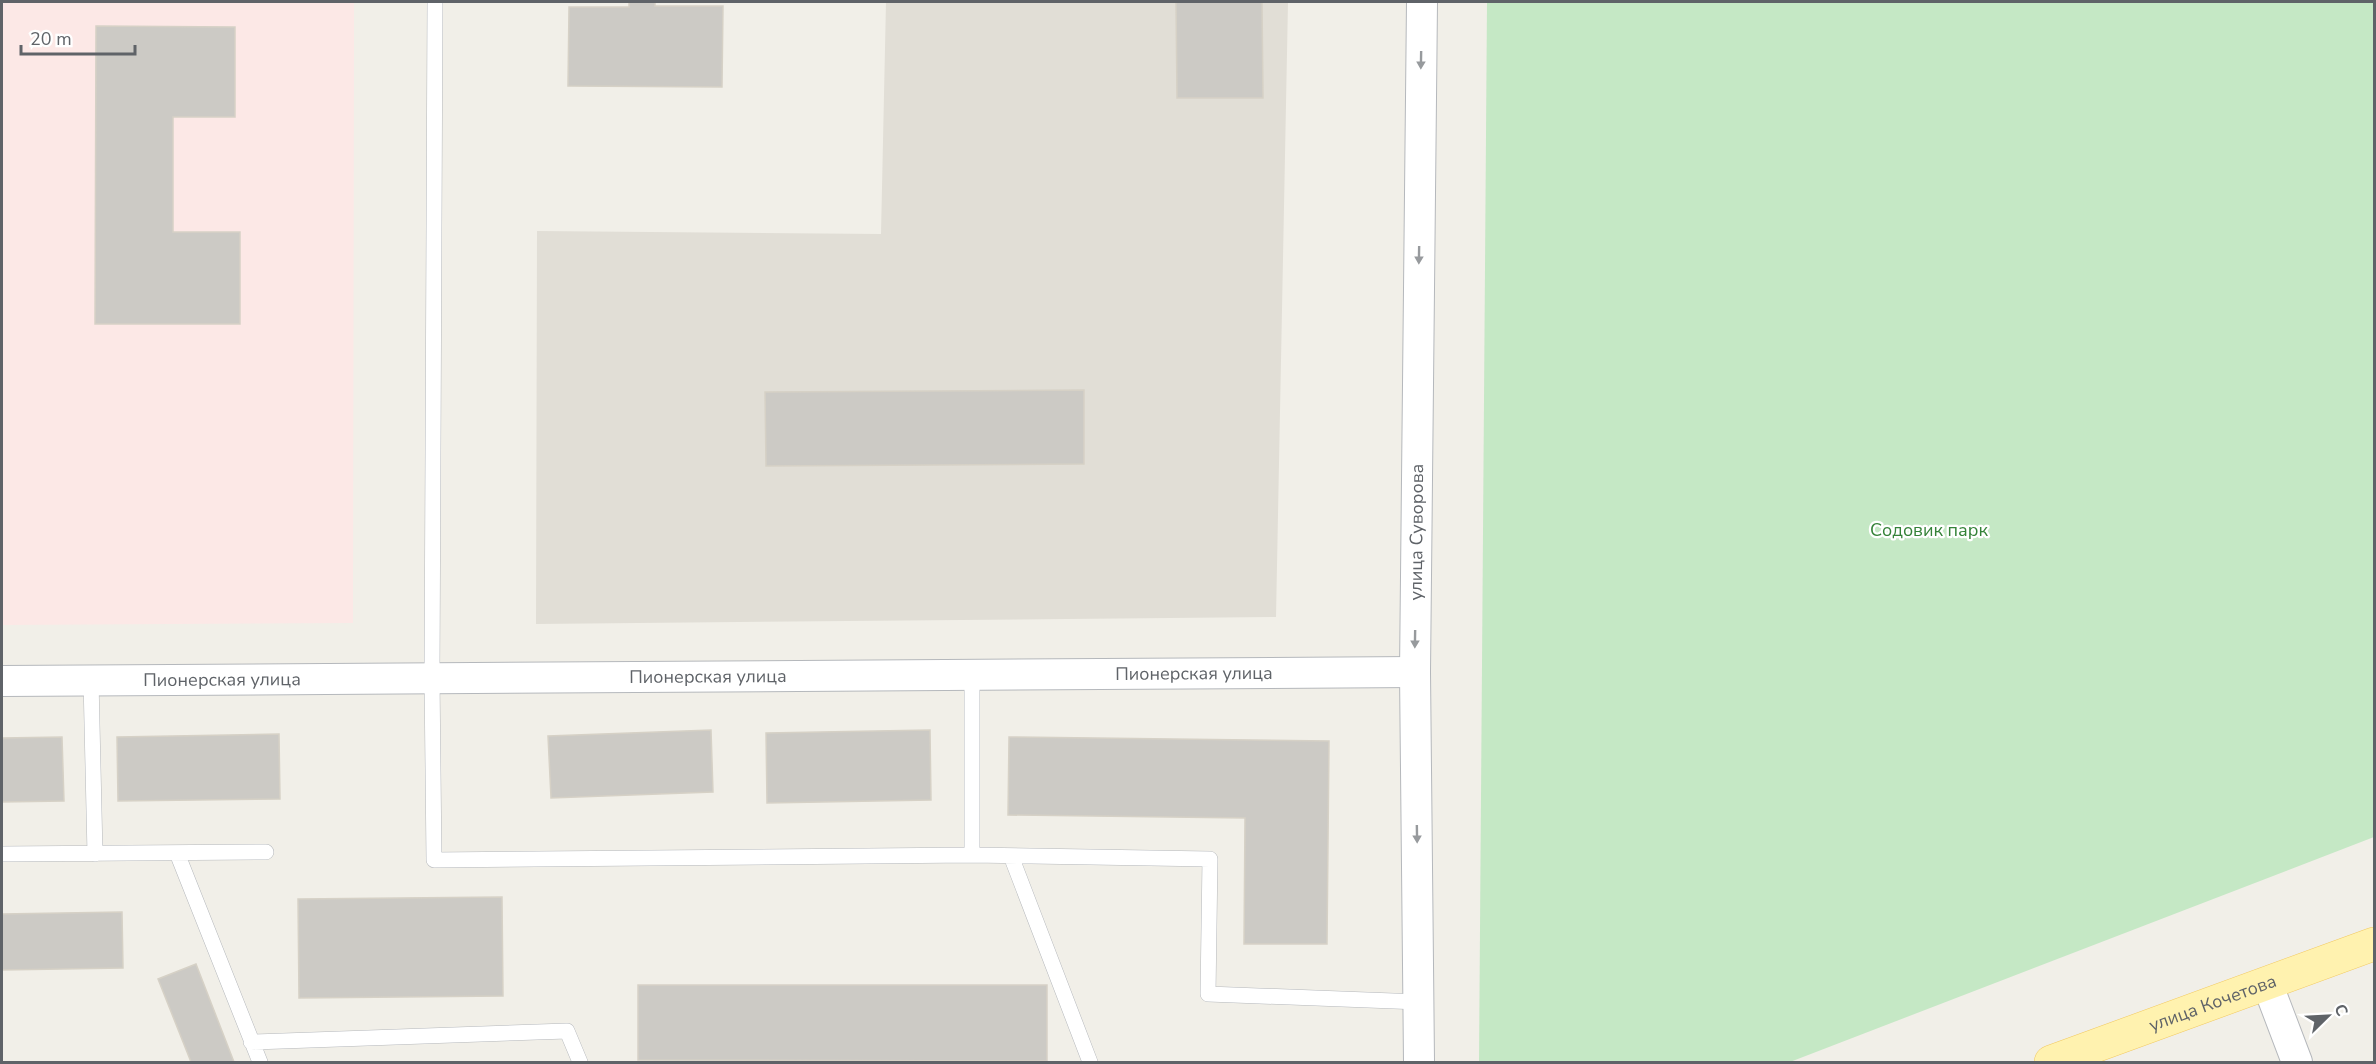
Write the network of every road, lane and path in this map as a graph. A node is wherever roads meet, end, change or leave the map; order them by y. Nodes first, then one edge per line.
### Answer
1 (435, 2) edge
2 (1422, 2) edge
3 (1415, 672) junction
4 (972, 674) junction
5 (432, 678) junction
6 (91, 680) junction
7 (2, 681) edge
8 (266, 852) dead end
9 (177, 853) junction
10 (95, 854) junction
11 (2, 855) edge
12 (972, 855) junction
13 (1011, 856) junction
14 (2374, 944) edge
15 (2267, 983) junction
16 (1420, 1002) junction
17 (251, 1042) junction
18 (260, 1062) edge
19 (580, 1062) edge
20 (1090, 1062) edge
21 (1419, 1062) edge
22 (2052, 1062) edge
23 (2297, 1062) edge

1 - 5 lane
2 -> 3 street, улица Суворова
3 - 4 street, Пионерская улица
3 -> 16 street, улица Суворова
4 - 5 street, Пионерская улица
4 - 12 lane
5 - 6 street, Пионерская улица
5 - 12 lane
6 - 7 street, Пионерская улица
6 - 10 lane
8 - 9 lane
9 - 10 lane
9 - 17 lane
10 - 11 lane
12 - 13 lane
13 - 16 lane
13 - 20 lane
14 - 15 main road, улица Кочетова
15 - 22 main road, улица Кочетова
15 - 23 street
16 - 21 street, улица Суворова
17 - 18 lane
17 - 19 lane

